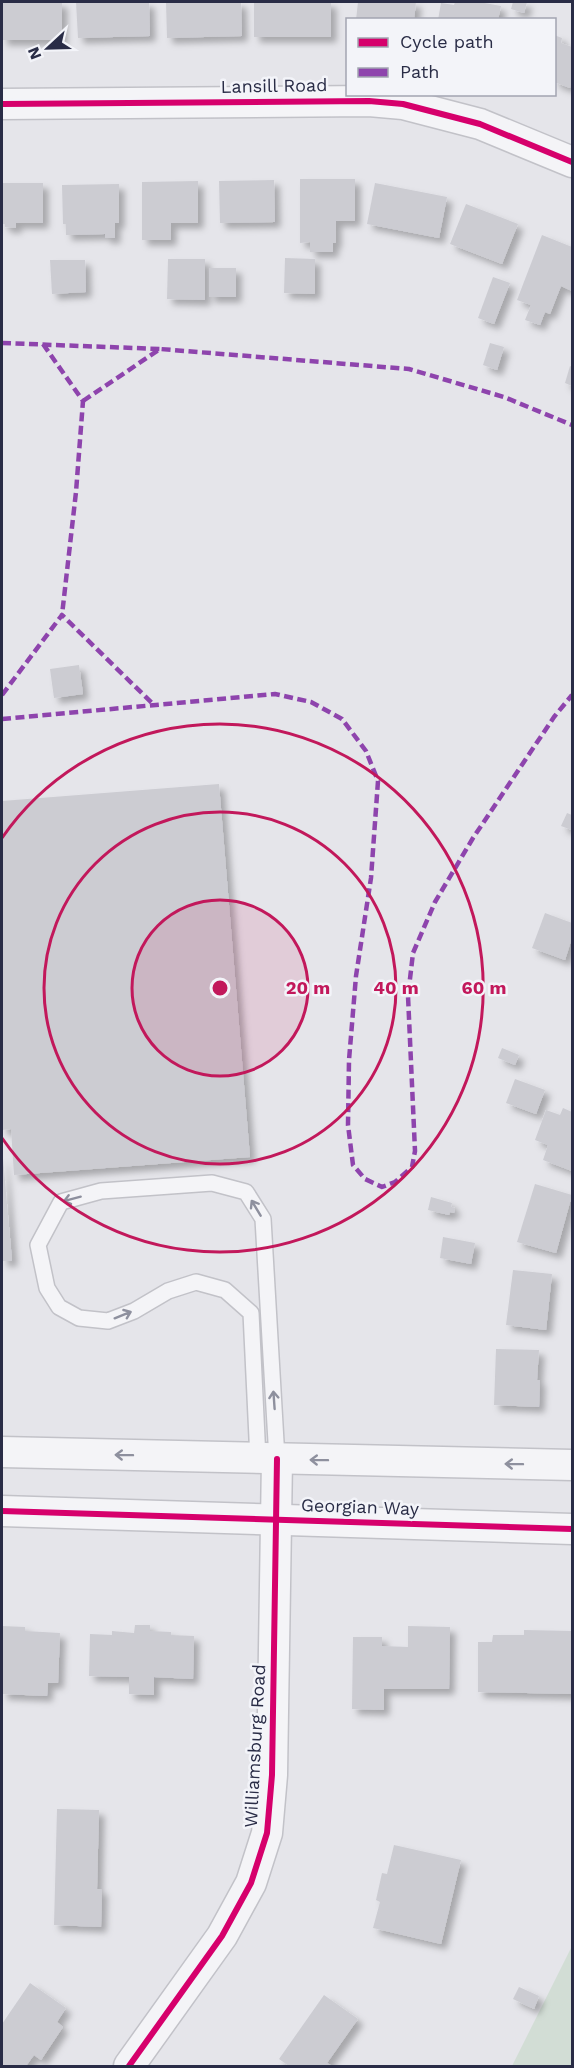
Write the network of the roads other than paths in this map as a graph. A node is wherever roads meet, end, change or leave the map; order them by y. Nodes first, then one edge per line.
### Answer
1 (2, 105) edge
2 (573, 162) edge
3 (2, 1452) edge
4 (268, 1459) junction
5 (573, 1465) edge
6 (2, 1511) edge
7 (277, 1519) junction
8 (573, 1529) edge
9 (129, 2067) edge

1 - 2 street, Lansill Road
4 -> 3 street
4 -> 4 lane
5 -> 4 street
4 - 7 street, Williamsburg Road
6 - 7 street, Georgian Way
7 - 8 street, Georgian Way
7 - 9 street, Williamsburg Road

